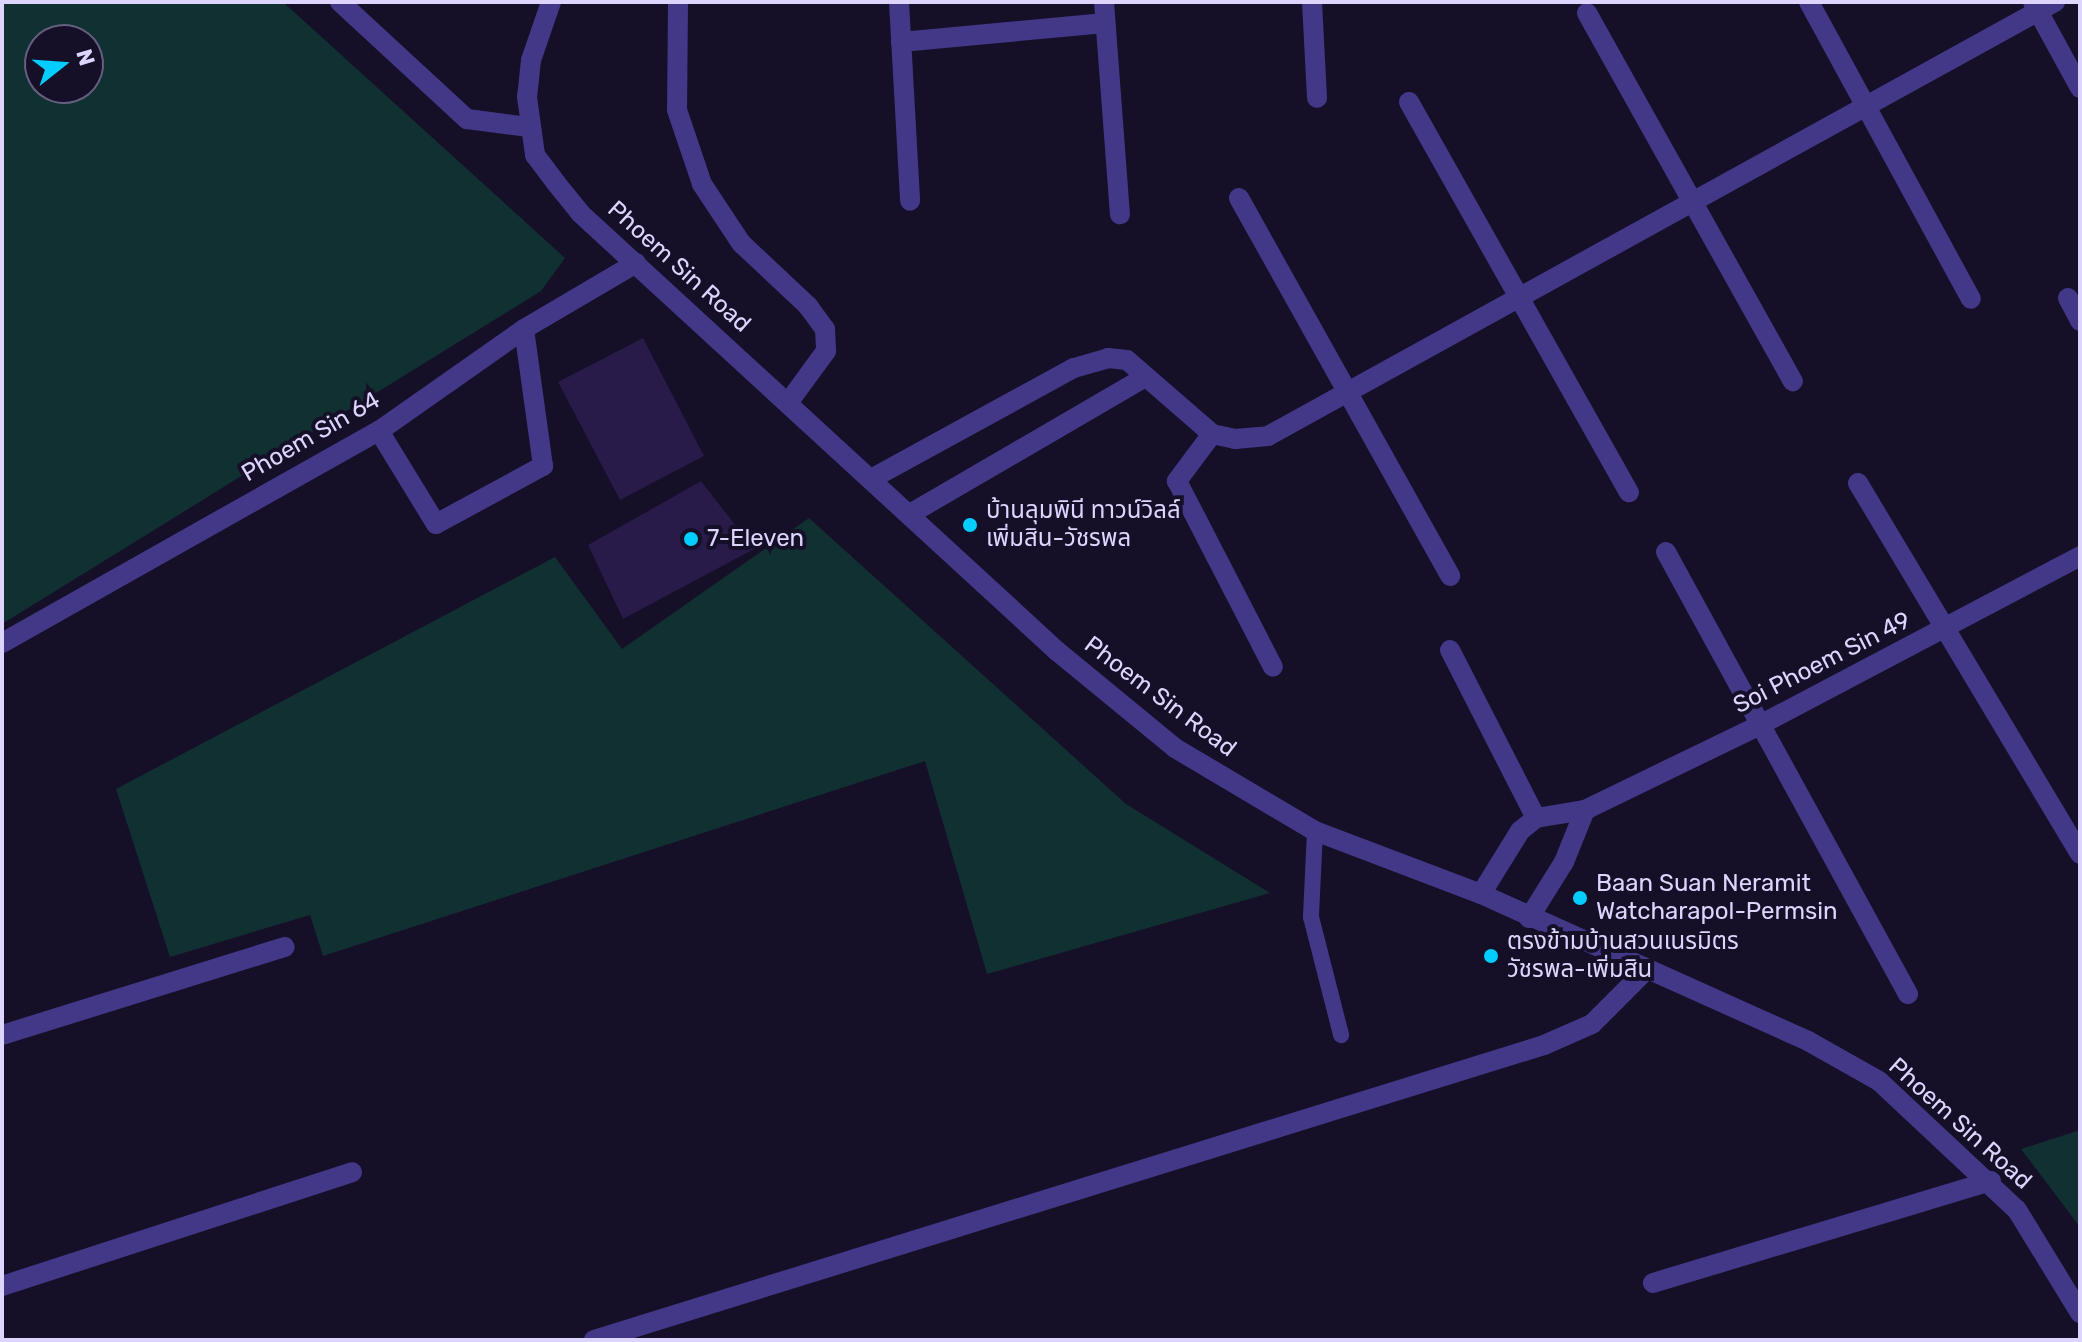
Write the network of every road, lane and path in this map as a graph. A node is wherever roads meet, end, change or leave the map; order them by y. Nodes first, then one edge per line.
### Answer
1 (340, 2) edge
2 (551, 2) edge
3 (678, 2) edge
4 (899, 2) edge
5 (1312, 2) edge
6 (1809, 2) edge
7 (2042, 5) edge
8 (1104, 12) edge
9 (1587, 13) dead end
10 (901, 42) junction
11 (2080, 88) edge
12 (1317, 98) dead end
13 (1409, 102) dead end
14 (1869, 105) junction
15 (529, 127) junction
16 (1239, 198) dead end
17 (910, 201) dead end
18 (1694, 201) junction
19 (1120, 214) dead end
20 (636, 263) junction
21 (1519, 298) junction
22 (2068, 298) dead end
23 (1971, 299) dead end
24 (2080, 321) edge
25 (524, 329) junction
26 (1145, 377) junction
27 (1793, 381) dead end
28 (1345, 394) junction
29 (788, 403) junction
30 (379, 431) junction
31 (1212, 434) junction
32 (871, 479) junction
33 (1858, 483) dead end
34 (1629, 492) dead end
35 (910, 514) junction
36 (1666, 552) dead end
37 (2080, 556) edge
38 (1450, 576) dead end
39 (1945, 629) junction
40 (2, 643) edge
41 (1450, 650) dead end
42 (1273, 667) dead end
43 (1758, 726) junction
44 (1585, 810) junction
45 (1536, 818) junction
46 (1315, 831) junction
47 (2080, 854) edge
48 (1481, 894) junction
49 (1529, 918) junction
50 (285, 947) dead end
51 (1645, 971) junction
52 (1908, 994) dead end
53 (2, 1035) edge
54 (1341, 1035) dead end
55 (352, 1172) dead end
56 (1991, 1181) junction
57 (1653, 1283) dead end
58 (2, 1286) edge
59 (2080, 1313) edge
60 (594, 1340) edge

1 - 15 street
2 - 15 street, Phoem Sin Road
3 - 29 street
4 - 10 street
5 - 12 street
6 - 14 street
7 - 11 street
7 - 14 street
8 - 10 street
8 - 19 street
9 - 18 street
10 - 17 street
13 - 21 street
14 - 18 street
14 - 23 street
15 - 20 street, Phoem Sin Road
16 - 28 street
18 - 21 street
18 - 27 street
20 - 25 street, Phoem Sin 64
20 - 29 street, Phoem Sin Road
21 - 28 street
21 - 34 street
22 - 24 street
25 - 30 street, Phoem Sin 64
25 - 30 street
26 - 31 street
26 - 32 street
26 - 35 street
28 - 31 street
28 - 38 street
29 - 32 street, Phoem Sin Road
30 - 40 street, Phoem Sin 64
31 - 42 street
32 - 35 street, Phoem Sin Road
33 - 39 street
35 - 46 street, Phoem Sin Road
36 - 43 street
37 - 39 street, Soi Phoem Sin 49
39 - 43 street, Soi Phoem Sin 49
39 - 47 street
41 - 45 street
43 - 44 street, Soi Phoem Sin 49
43 - 52 street
44 - 45 street, Soi Phoem Sin 49
44 - 49 street
45 - 48 street
46 - 48 street, Phoem Sin Road
46 - 54 lane
48 - 49 street, Phoem Sin Road
49 - 51 street, Phoem Sin Road
50 - 53 street
51 - 56 street, Phoem Sin Road
51 - 60 street
55 - 58 street
56 - 57 street
56 - 59 street, Phoem Sin Road

